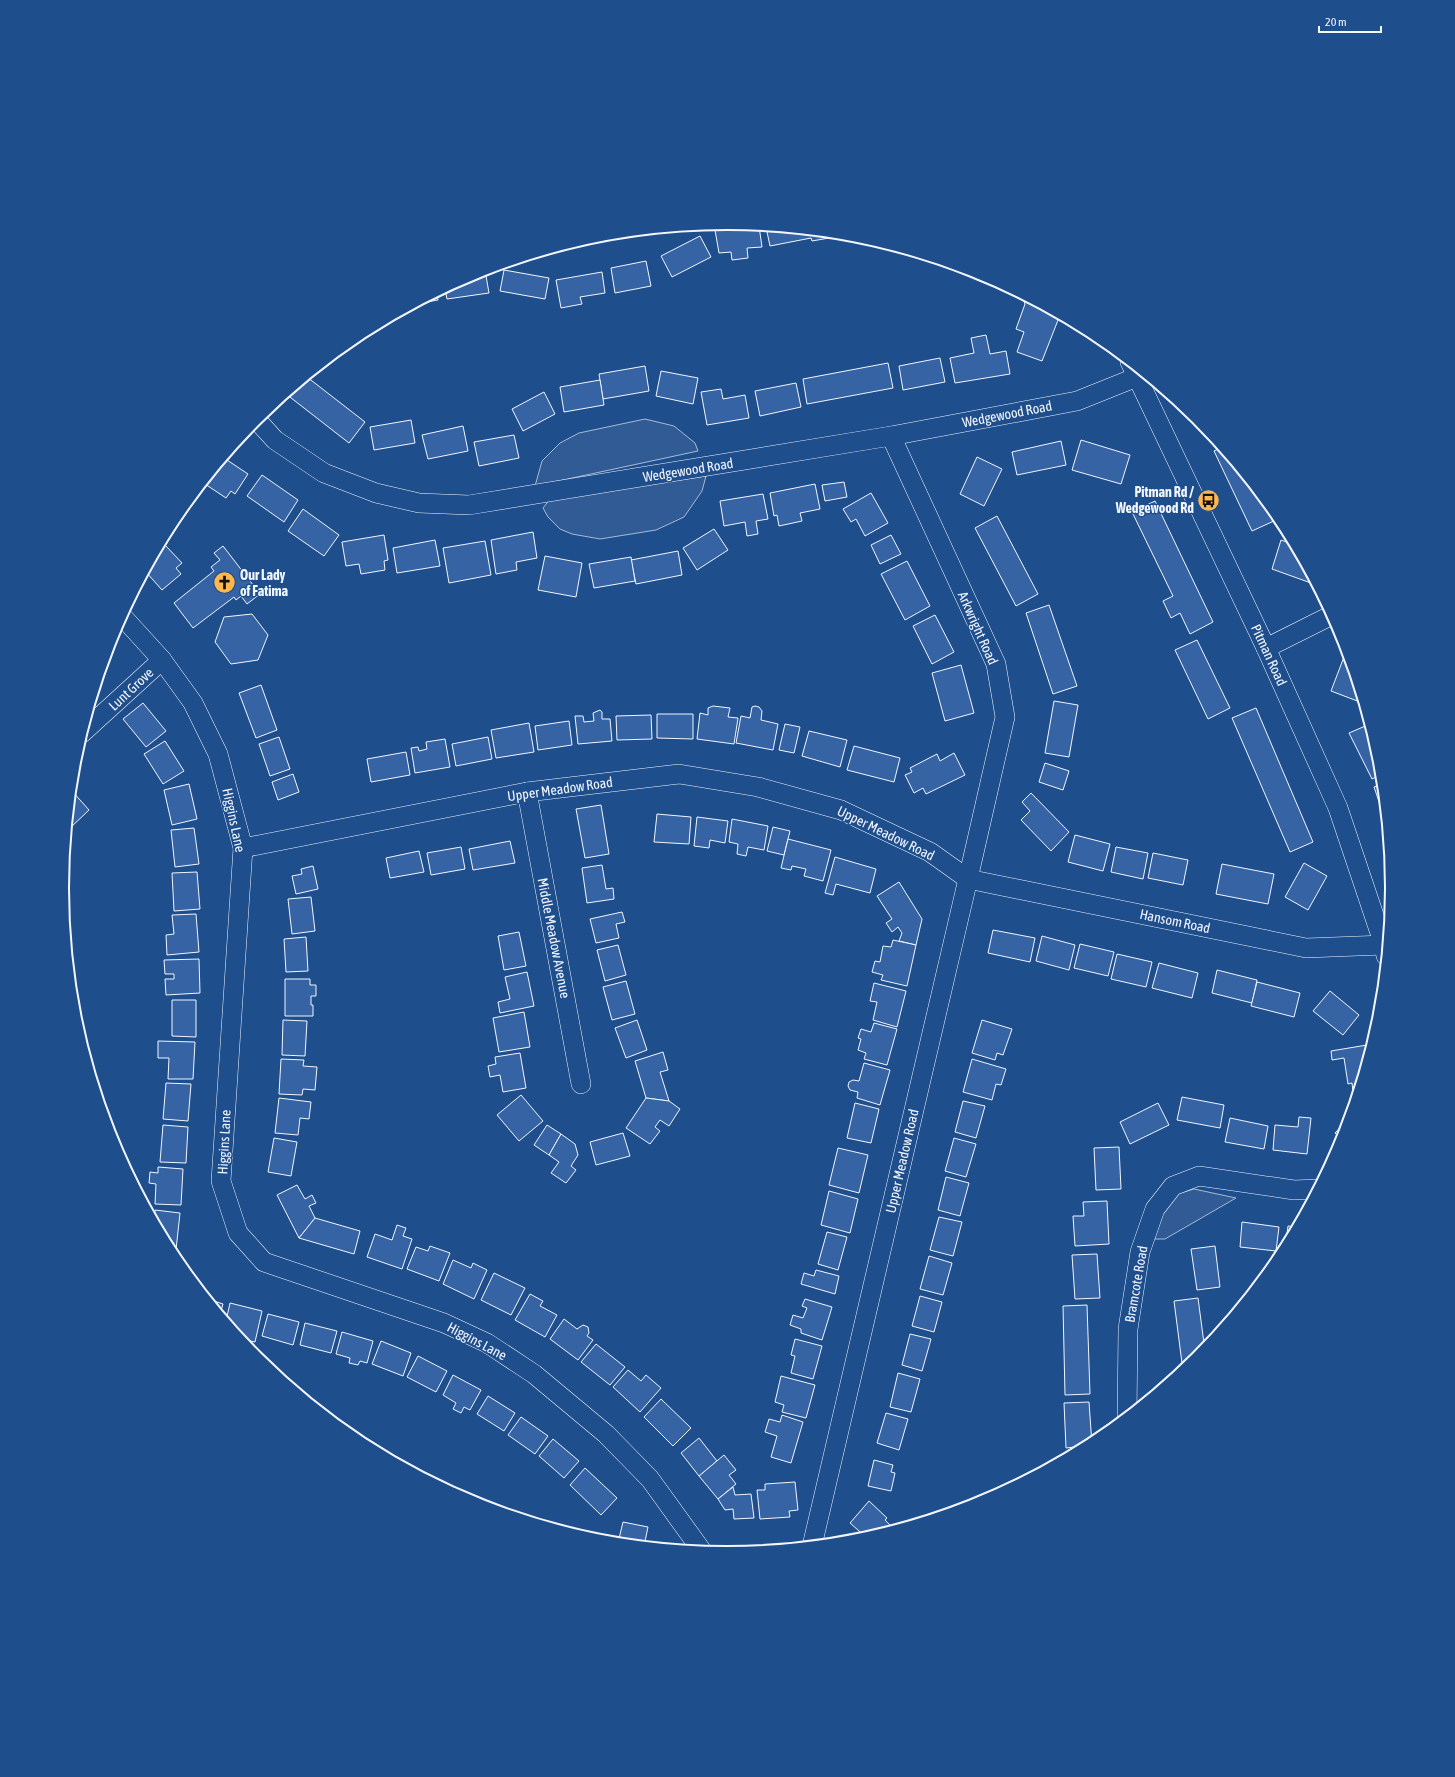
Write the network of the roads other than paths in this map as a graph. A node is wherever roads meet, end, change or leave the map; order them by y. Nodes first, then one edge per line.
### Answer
1 (1133, 369) edge
2 (1134, 371) edge
3 (261, 424) edge
4 (891, 436) junction
5 (1327, 617) edge
6 (126, 621) edge
7 (1266, 648) junction
8 (162, 660) junction
9 (89, 726) edge
10 (527, 792) junction
11 (243, 848) junction
12 (968, 879) junction
13 (1383, 946) edge
14 (1383, 951) edge
15 (581, 1084) dead end
16 (1313, 1189) edge
17 (1127, 1412) edge
18 (813, 1541) edge
19 (695, 1547) edge

1 - 4 street, Wedgewood Road
2 - 7 street, Pitman Road
3 - 4 street, Wedgewood Road
4 - 12 street, Arkwright Road
5 - 7 street
6 - 8 street, Higgins Lane
7 - 13 street, Pitman Road
8 - 9 street, Lunt Grove
8 - 11 street, Higgins Lane
10 - 11 street, Upper Meadow Road
10 - 12 street, Upper Meadow Road
10 - 15 street, Middle Meadow Avenue
11 - 19 street, Higgins Lane
12 - 14 street, Hansom Road
12 - 18 street, Upper Meadow Road
16 - 17 street, Bramcote Road

